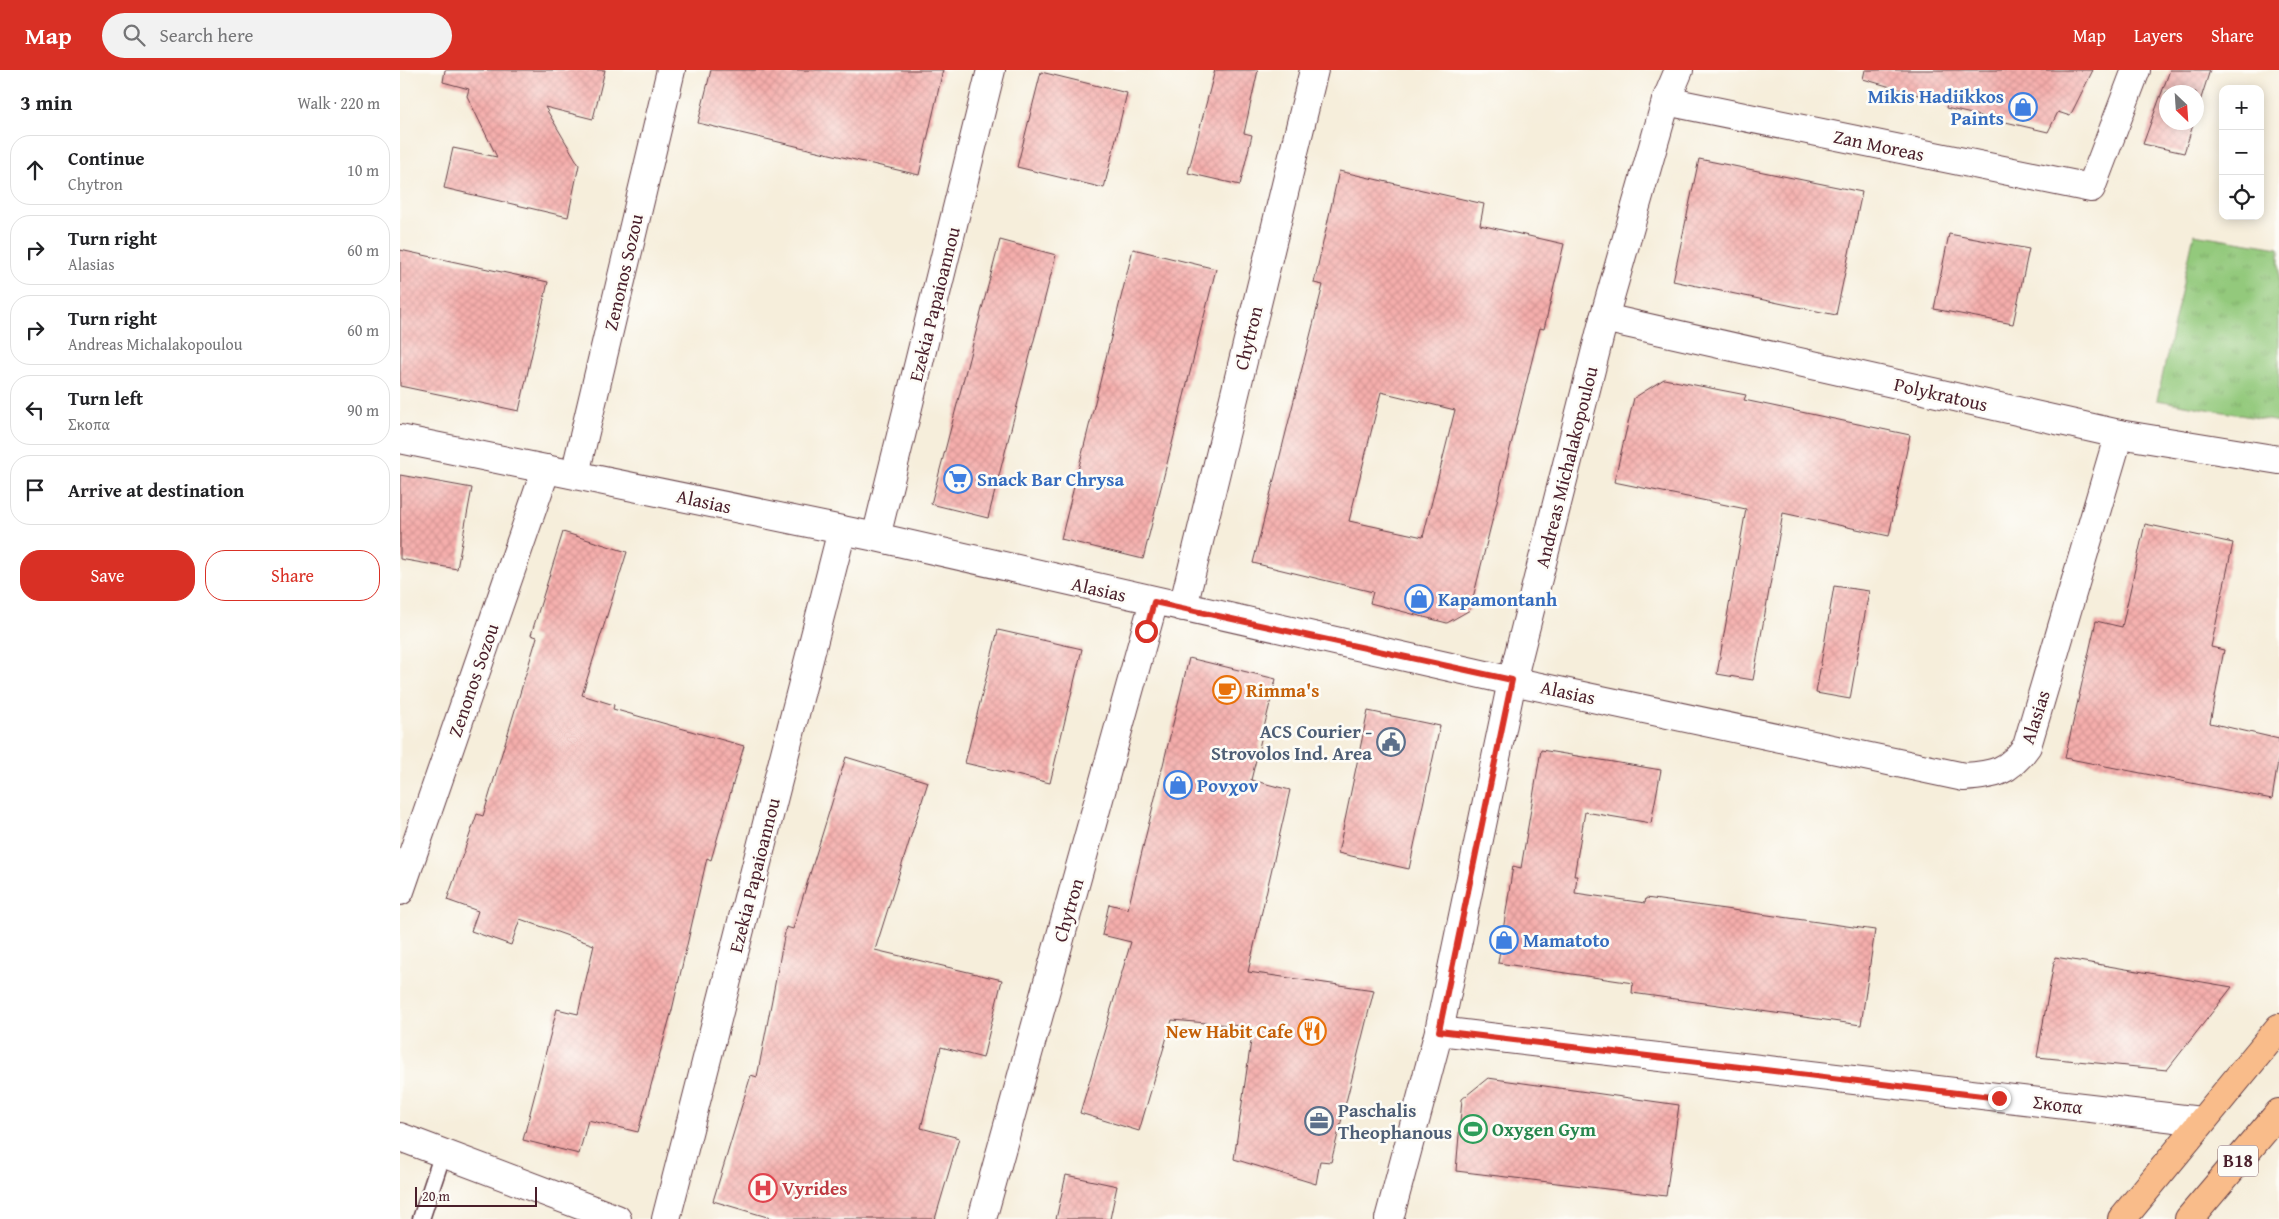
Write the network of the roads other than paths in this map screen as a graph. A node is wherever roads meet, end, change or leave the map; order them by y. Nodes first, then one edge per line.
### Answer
1 (671, 70) edge
2 (991, 70) edge
3 (1314, 70) edge
4 (1679, 70) edge
5 (2136, 70) edge
6 (1666, 101) junction
7 (1604, 318) junction
8 (2119, 434) junction
9 (400, 439) edge
10 (2279, 460) edge
11 (546, 469) junction
12 (575, 474) junction
13 (842, 530) junction
14 (876, 537) junction
15 (1154, 602) junction
16 (1183, 607) junction
17 (1512, 680) junction
18 (400, 891) edge
19 (2279, 1028) edge
20 (1439, 1031) junction
21 (2279, 1113) edge
22 (2201, 1121) junction
23 (400, 1137) edge
24 (443, 1153) junction
25 (2197, 1216) edge
26 (421, 1219) edge
27 (617, 1219) edge
28 (666, 1219) edge
29 (982, 1219) edge
30 (1389, 1219) edge
31 (2122, 1219) edge

1 - 12 street, Zenonos Sozou
2 - 14 street, Ezekia Papaioannou
3 - 16 street, Chytron
4 - 6 street, Andreas Michalakopoulou
5 - 6 street, Zan Moreas
6 - 7 street, Andreas Michalakopoulou
7 - 8 street, Polykratous
7 - 17 street, Andreas Michalakopoulou
8 - 10 street, Polykratous
8 - 17 street, Alasias
9 - 11 street, Alasias
11 - 12 street, Alasias
11 - 18 street, Zenonos Sozou
12 - 13 street, Alasias
13 - 14 street, Alasias
13 - 28 street, Ezekia Papaioannou
14 - 15 street, Alasias
15 - 16 street, Alasias
15 - 29 street, Chytron
16 - 17 street, Alasias
17 - 20 street, Andreas Michalakopoulou
19 - 22 main road
20 - 22 street, Σκοπα
20 - 30 street, Andreas Michalakopoulou
21 - 25 main road, B18
22 - 31 main road
23 - 24 street
24 - 26 lane
24 - 27 street

